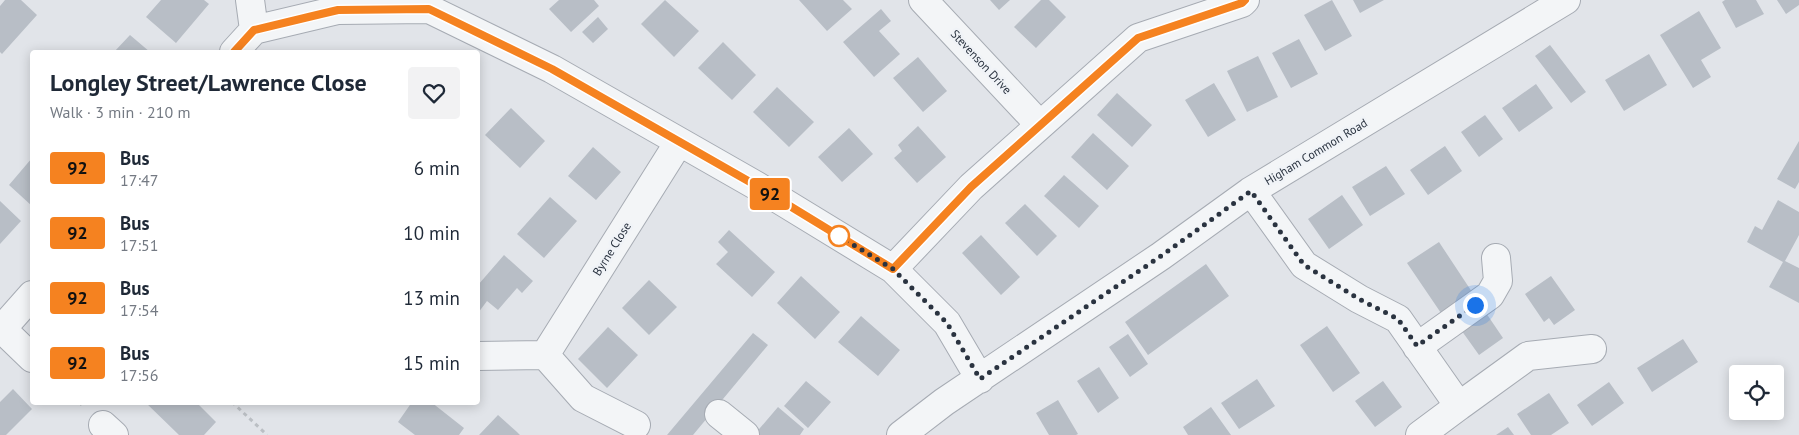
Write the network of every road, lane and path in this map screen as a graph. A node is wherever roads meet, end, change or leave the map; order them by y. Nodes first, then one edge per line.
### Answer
1 (250, 0) edge
2 (922, 0) edge
3 (1245, 0) edge
4 (1566, 0) edge
5 (433, 5) edge
6 (254, 30) junction
7 (236, 50) edge
8 (1040, 124) junction
9 (679, 142) junction
10 (1251, 191) junction
11 (1496, 258) dead end
12 (893, 269) junction
13 (30, 297) edge
14 (1, 330) edge
15 (1417, 346) junction
16 (1592, 349) dead end
17 (545, 355) junction
18 (30, 356) edge
19 (480, 356) edge
20 (980, 379) junction
21 (235, 405) edge
22 (1458, 406) junction
23 (719, 414) dead end
24 (636, 425) dead end
25 (267, 435) edge
26 (745, 435) edge
27 (901, 435) edge
28 (1420, 435) edge

1 - 6 street
2 - 8 street, Stevenson Drive
3 - 8 street
4 - 10 street, Higham Common Road
5 - 6 street
5 - 9 street
6 - 7 street
8 - 12 street
9 - 12 street
9 - 17 street, Byrne Close
10 - 15 street
10 - 20 street, Higham Common Road
11 - 15 street
12 - 20 street
13 - 14 street
14 - 18 street
15 - 22 street
16 - 22 street
17 - 19 street
17 - 24 street
20 - 27 street, Higham Common Road
21 - 25 path
22 - 28 street
23 - 26 street

